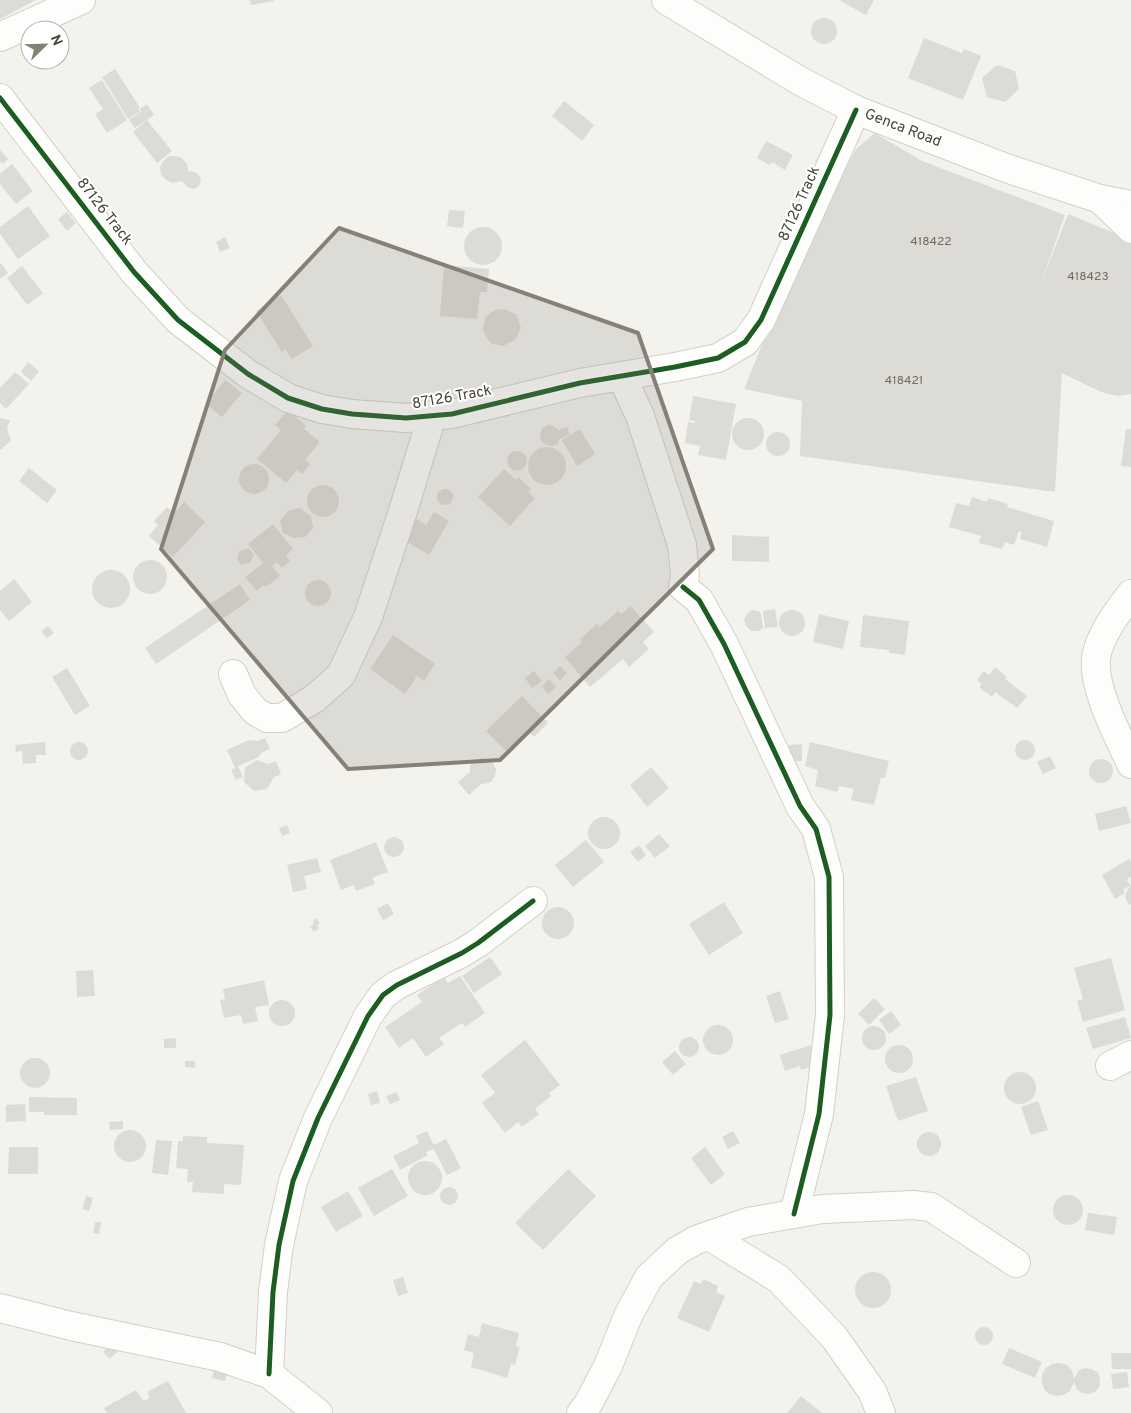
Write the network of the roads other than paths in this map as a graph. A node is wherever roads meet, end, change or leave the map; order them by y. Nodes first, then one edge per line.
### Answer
1 (81, 0) edge
2 (666, 0) edge
3 (0, 37) edge
4 (0, 98) edge
5 (856, 110) junction
6 (1100, 199) junction
7 (1131, 205) edge
8 (1131, 228) edge
9 (622, 377) junction
10 (432, 416) junction
11 (1131, 594) edge
12 (233, 674) dead end
13 (1131, 764) edge
14 (534, 901) dead end
15 (794, 1214) junction
16 (709, 1236) junction
17 (1016, 1263) dead end
18 (0, 1308) edge
19 (269, 1374) junction
20 (307, 1407) edge
21 (581, 1413) edge
22 (881, 1413) edge

1 - 3 street
2 - 5 street, Genca Road
4 - 10 street, 87126 Track
5 - 6 street, Genca Road
5 - 9 street, 87126 Track
6 - 7 street, Genca Road
6 - 8 street
9 - 10 street, 87126 Track
9 - 15 street
10 - 12 street
11 - 13 street
14 - 19 street
15 - 16 street
15 - 17 street
16 - 21 street
16 - 22 street
18 - 19 street
19 - 20 street

